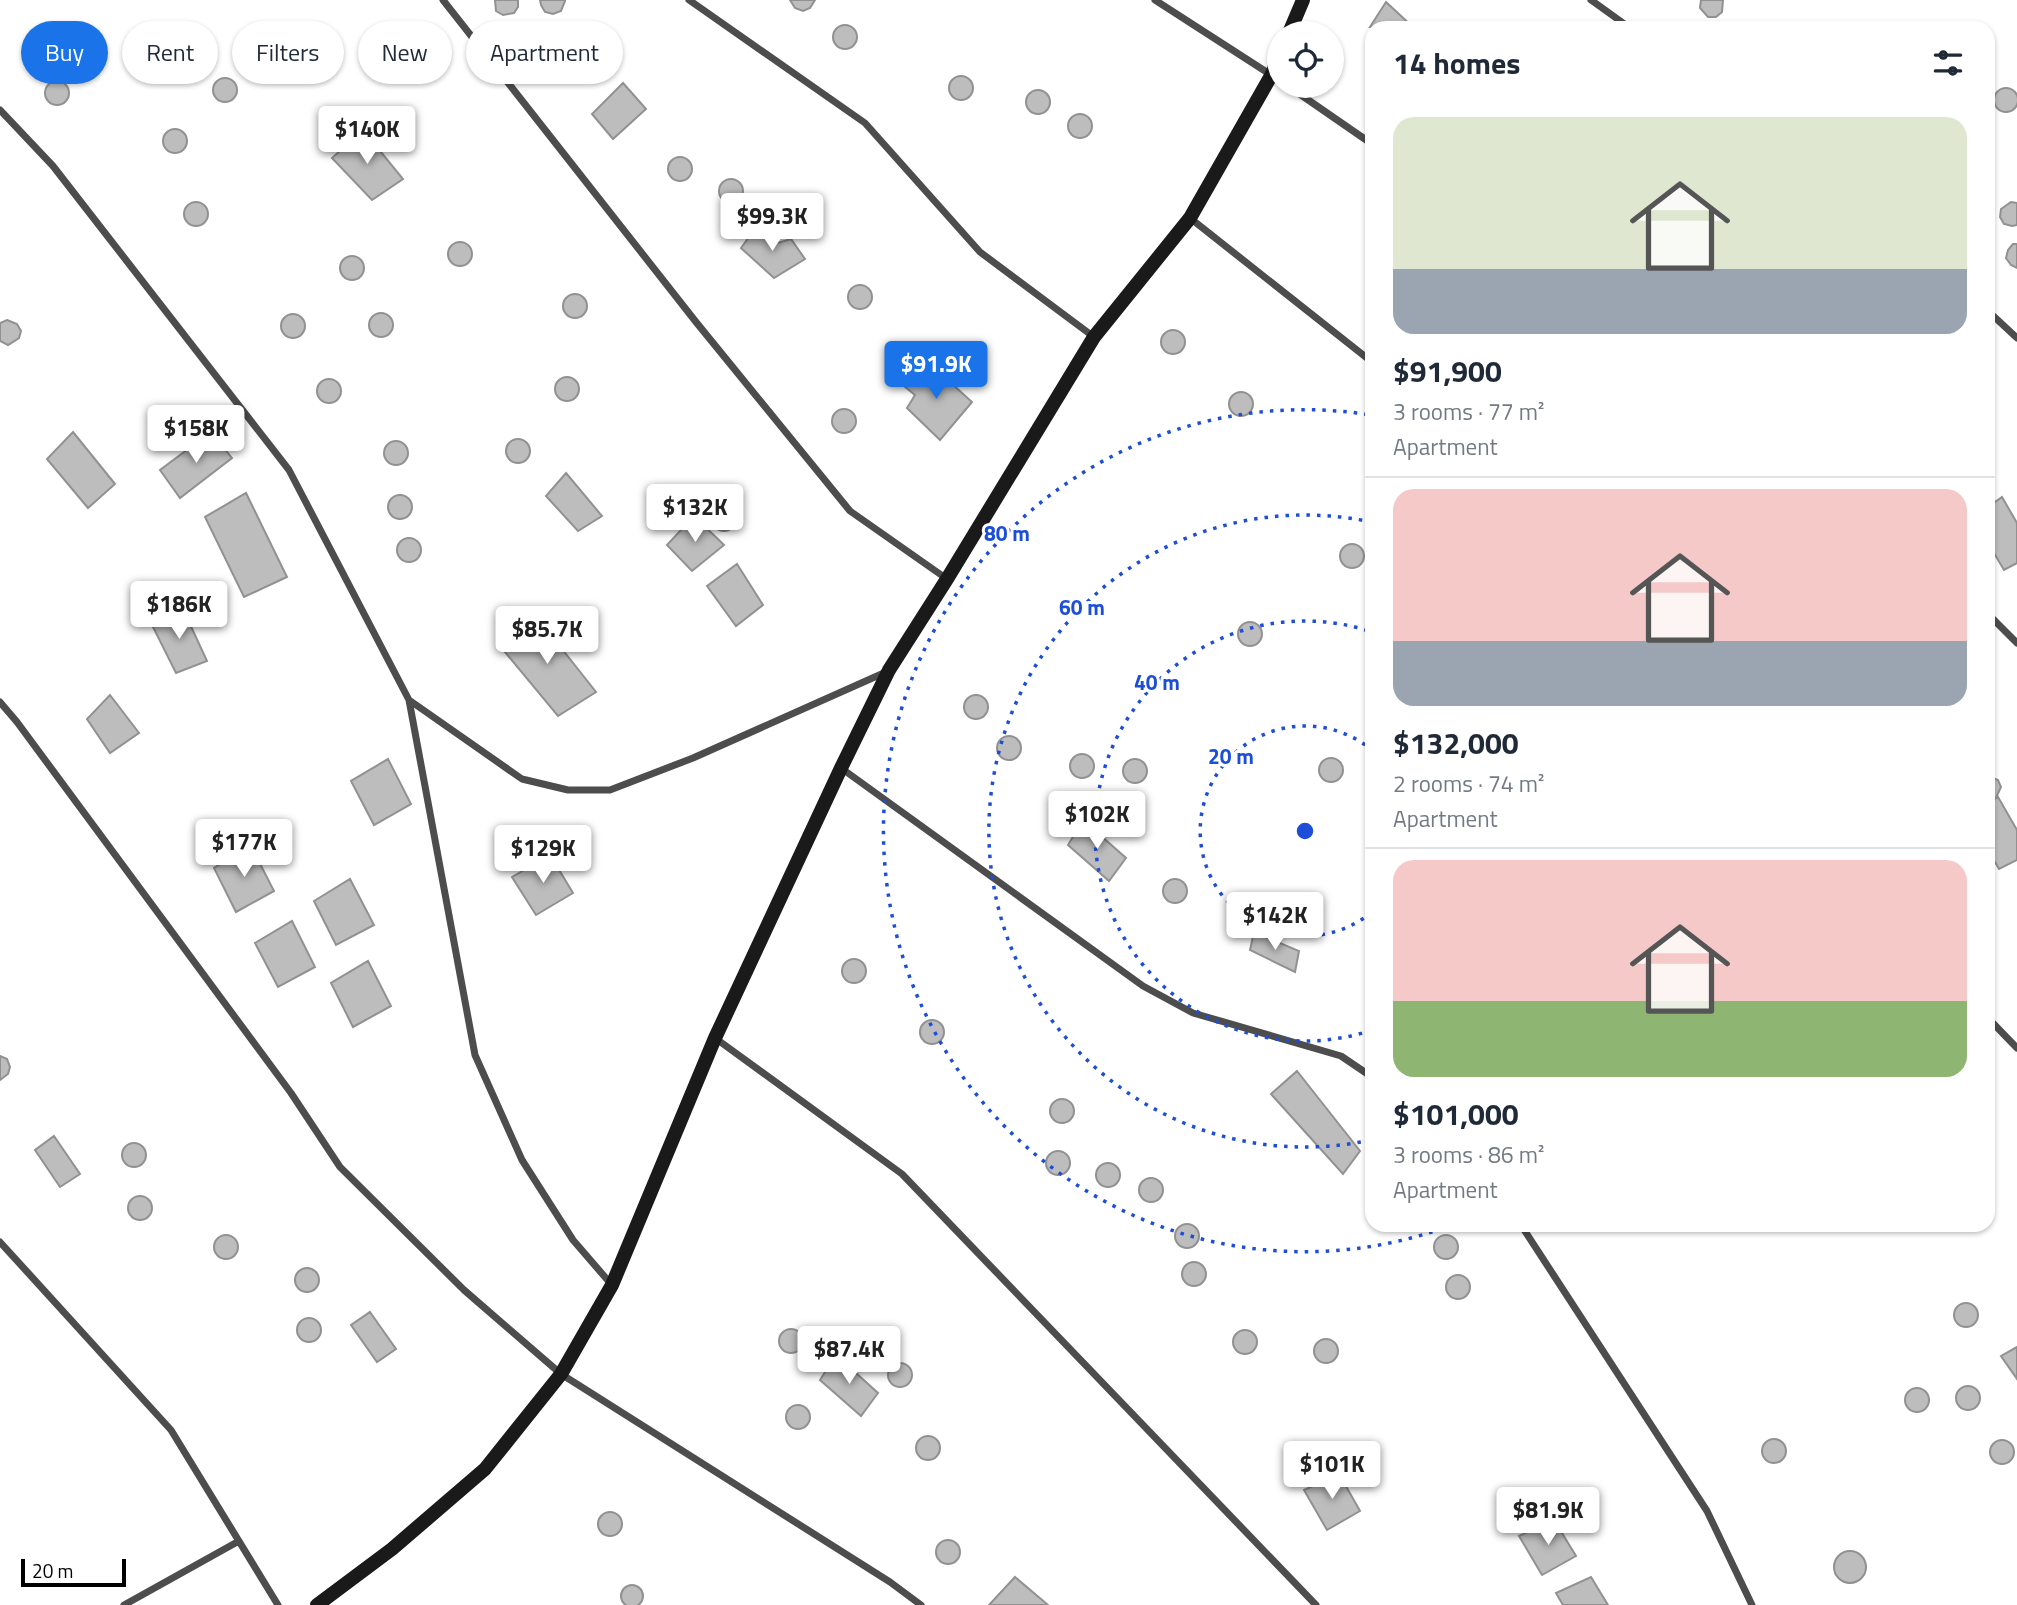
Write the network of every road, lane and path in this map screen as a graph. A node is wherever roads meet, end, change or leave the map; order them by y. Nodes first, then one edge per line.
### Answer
1 (443, 0) edge
2 (689, 0) edge
3 (1155, 0) edge
4 (1303, 0) edge
5 (1591, 0) edge
6 (1294, 21) edge
7 (1620, 21) edge
8 (1267, 72) edge
9 (1267, 90) edge
10 (1305, 98) edge
11 (0, 110) edge
12 (1365, 139) edge
13 (1190, 218) junction
14 (1995, 318) edge
15 (1094, 337) junction
16 (2017, 338) edge
17 (1365, 356) edge
18 (947, 579) junction
19 (1995, 621) edge
20 (2017, 643) edge
21 (889, 670) junction
22 (409, 700) junction
23 (0, 702) edge
24 (841, 768) junction
25 (1995, 1024) edge
26 (715, 1038) junction
27 (2017, 1048) edge
28 (1365, 1072) edge
29 (1526, 1232) edge
30 (0, 1241) edge
31 (612, 1285) junction
32 (561, 1374) junction
33 (239, 1541) junction
34 (124, 1605) edge
35 (278, 1605) edge
36 (317, 1605) edge
37 (921, 1605) edge
38 (1316, 1605) edge
39 (1752, 1605) edge

1 - 18 street
2 - 15 street
3 - 8 street
4 - 6 street
5 - 7 street
9 - 13 street
10 - 12 street
11 - 22 street
13 - 15 street
13 - 17 street
14 - 16 street
15 - 18 street
18 - 21 street
19 - 20 street
21 - 22 street
21 - 24 street
22 - 31 street
23 - 32 street
24 - 26 street
24 - 28 street
25 - 27 street
26 - 31 street
26 - 38 street
29 - 39 street
30 - 33 street
31 - 32 street
32 - 36 street
32 - 37 street
33 - 34 street
33 - 35 street

